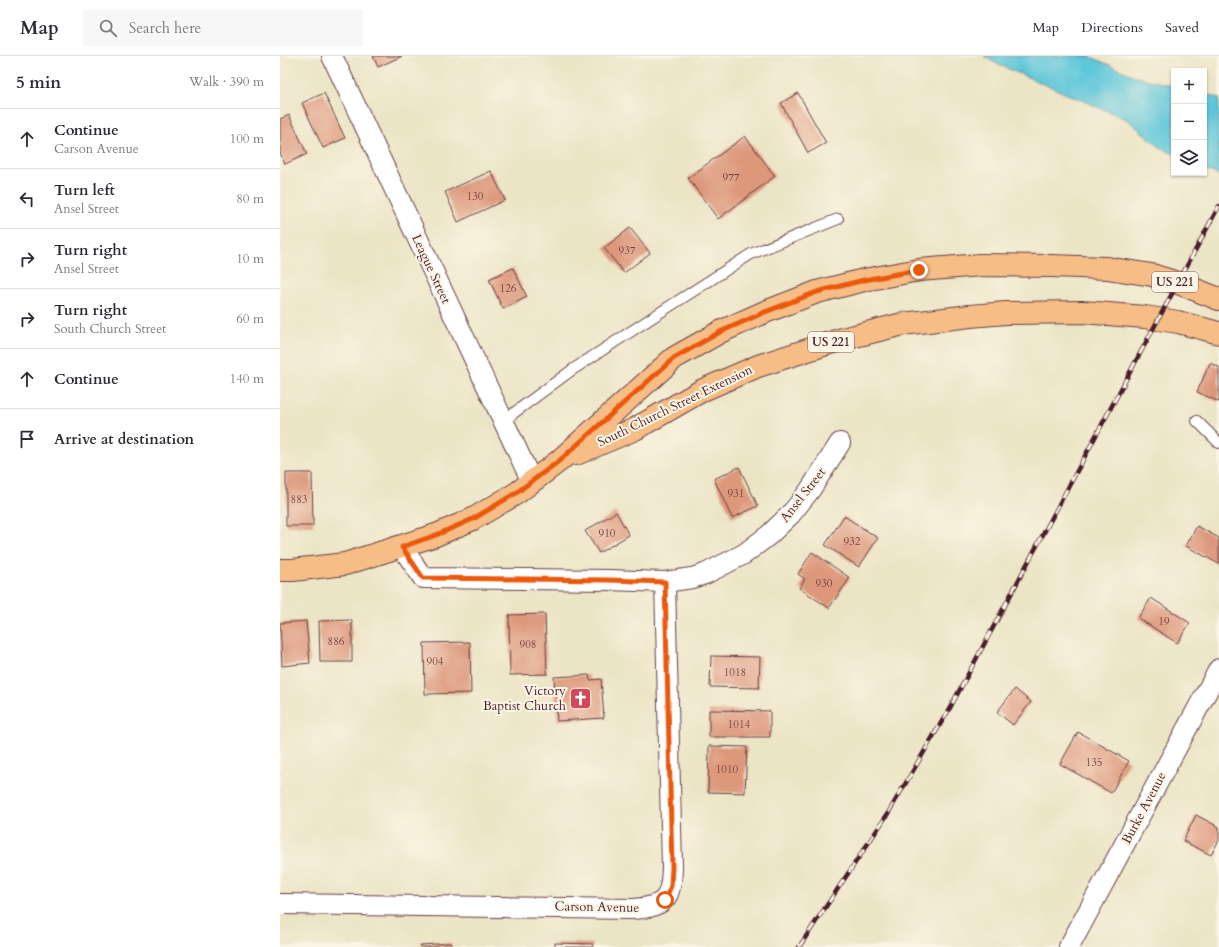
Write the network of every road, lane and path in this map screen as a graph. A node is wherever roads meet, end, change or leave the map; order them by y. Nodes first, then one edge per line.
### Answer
1 (332, 56) edge
2 (838, 219) dead end
3 (1219, 299) edge
4 (1219, 333) edge
5 (503, 421) junction
6 (1198, 421) dead end
7 (840, 443) dead end
8 (1219, 443) edge
9 (559, 461) junction
10 (532, 482) junction
11 (402, 547) junction
12 (280, 570) edge
13 (665, 582) junction
14 (1219, 669) edge
15 (280, 904) edge
16 (1069, 947) edge

1 - 5 street, League Street
2 - 5 lane
3 - 9 main road, South Church Street Extension / US 221
4 - 9 main road, South Church Street Extension / US 221
5 - 10 street, League Street
6 - 8 lane
7 - 13 street, Ansel Street
9 - 10 main road, US 221
10 - 11 main road, US 221
11 - 12 main road, US 221
11 - 13 street, Ansel Street
13 - 15 street, Carson Avenue
14 - 16 street, Burke Avenue

